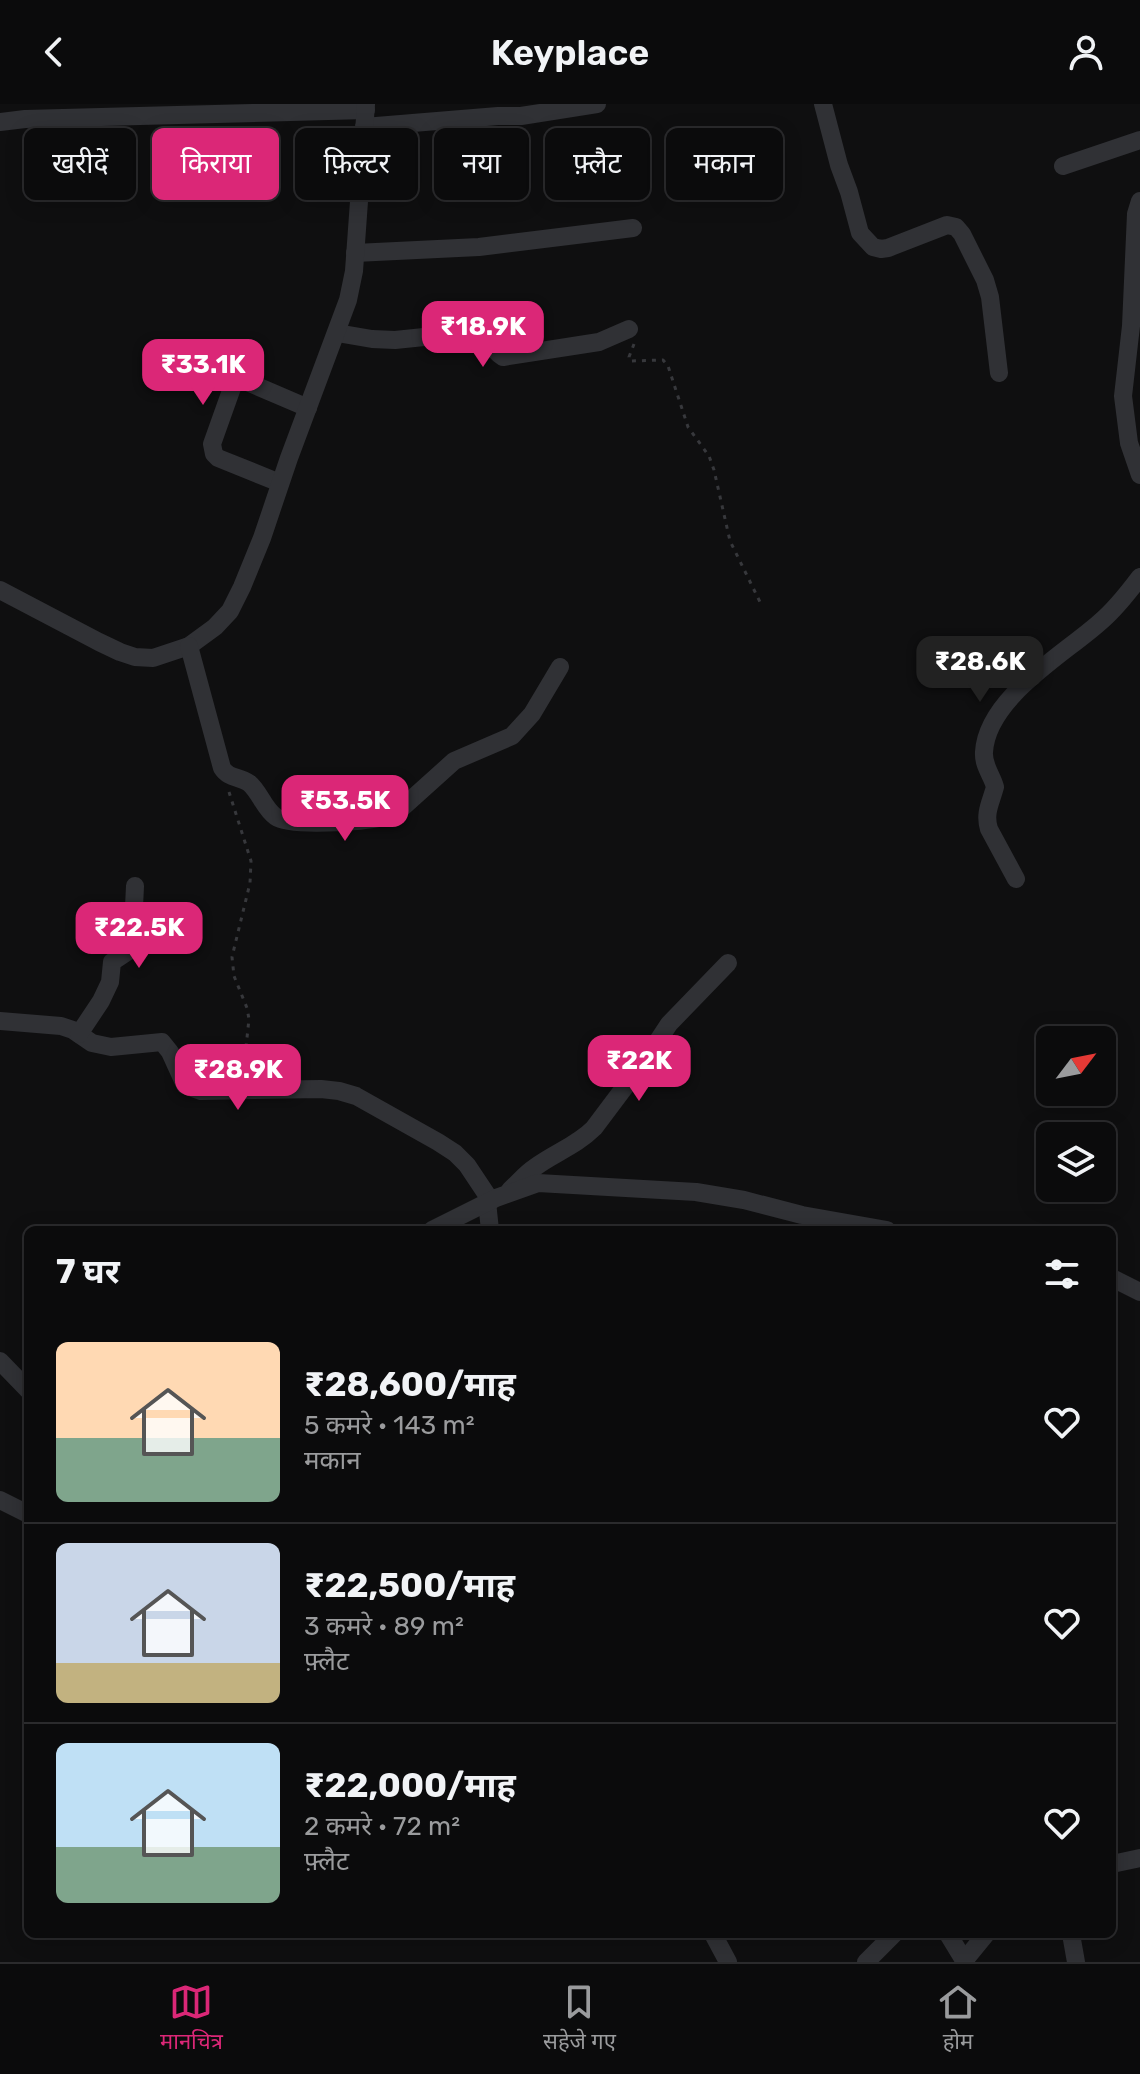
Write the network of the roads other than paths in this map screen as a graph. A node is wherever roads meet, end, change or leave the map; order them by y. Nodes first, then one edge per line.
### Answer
1 (597, 104) edge
2 (823, 104) edge
3 (365, 113) edge
4 (0, 122) edge
5 (1140, 140) edge
6 (1063, 166) dead end
7 (1140, 201) edge
8 (633, 228) dead end
9 (355, 253) junction
10 (629, 329) road end
11 (337, 333) junction
12 (999, 373) dead end
13 (308, 408) junction
14 (1140, 475) edge
15 (280, 483) junction
16 (1140, 577) edge
17 (0, 590) edge
18 (189, 646) junction
19 (560, 667) dead end
20 (1016, 879) dead end
21 (135, 886) dead end
22 (728, 963) dead end
23 (0, 1021) edge
24 (79, 1034) junction
25 (494, 1199) junction
26 (440, 1226) edge
27 (491, 1226) edge
28 (864, 1226) edge
29 (1116, 1280) edge
30 (1140, 1292) edge
31 (0, 1361) edge
32 (24, 1386) edge
33 (0, 1500) edge
34 (24, 1512) edge
35 (1140, 1858) edge
36 (1116, 1863) edge
37 (715, 1938) edge
38 (890, 1938) edge
39 (950, 1938) edge
40 (983, 1938) edge
41 (1072, 1938) edge
42 (728, 1962) edge
43 (866, 1962) edge
44 (964, 1962) edge
45 (1076, 1962) edge

1 - 3 street
2 - 12 street
3 - 4 street
3 - 9 street
5 - 6 street
7 - 14 street
8 - 9 street
9 - 11 street
10 - 11 street
11 - 13 street
13 - 15 street
13 - 15 street
15 - 18 street
16 - 20 street
17 - 18 street
18 - 19 street
21 - 24 street
22 - 25 street
23 - 24 street
24 - 25 street
25 - 26 street
25 - 27 street
25 - 28 street
29 - 30 street
31 - 32 street
33 - 34 street
35 - 36 street
37 - 42 street
38 - 43 street
39 - 44 street
40 - 44 street
41 - 45 street

